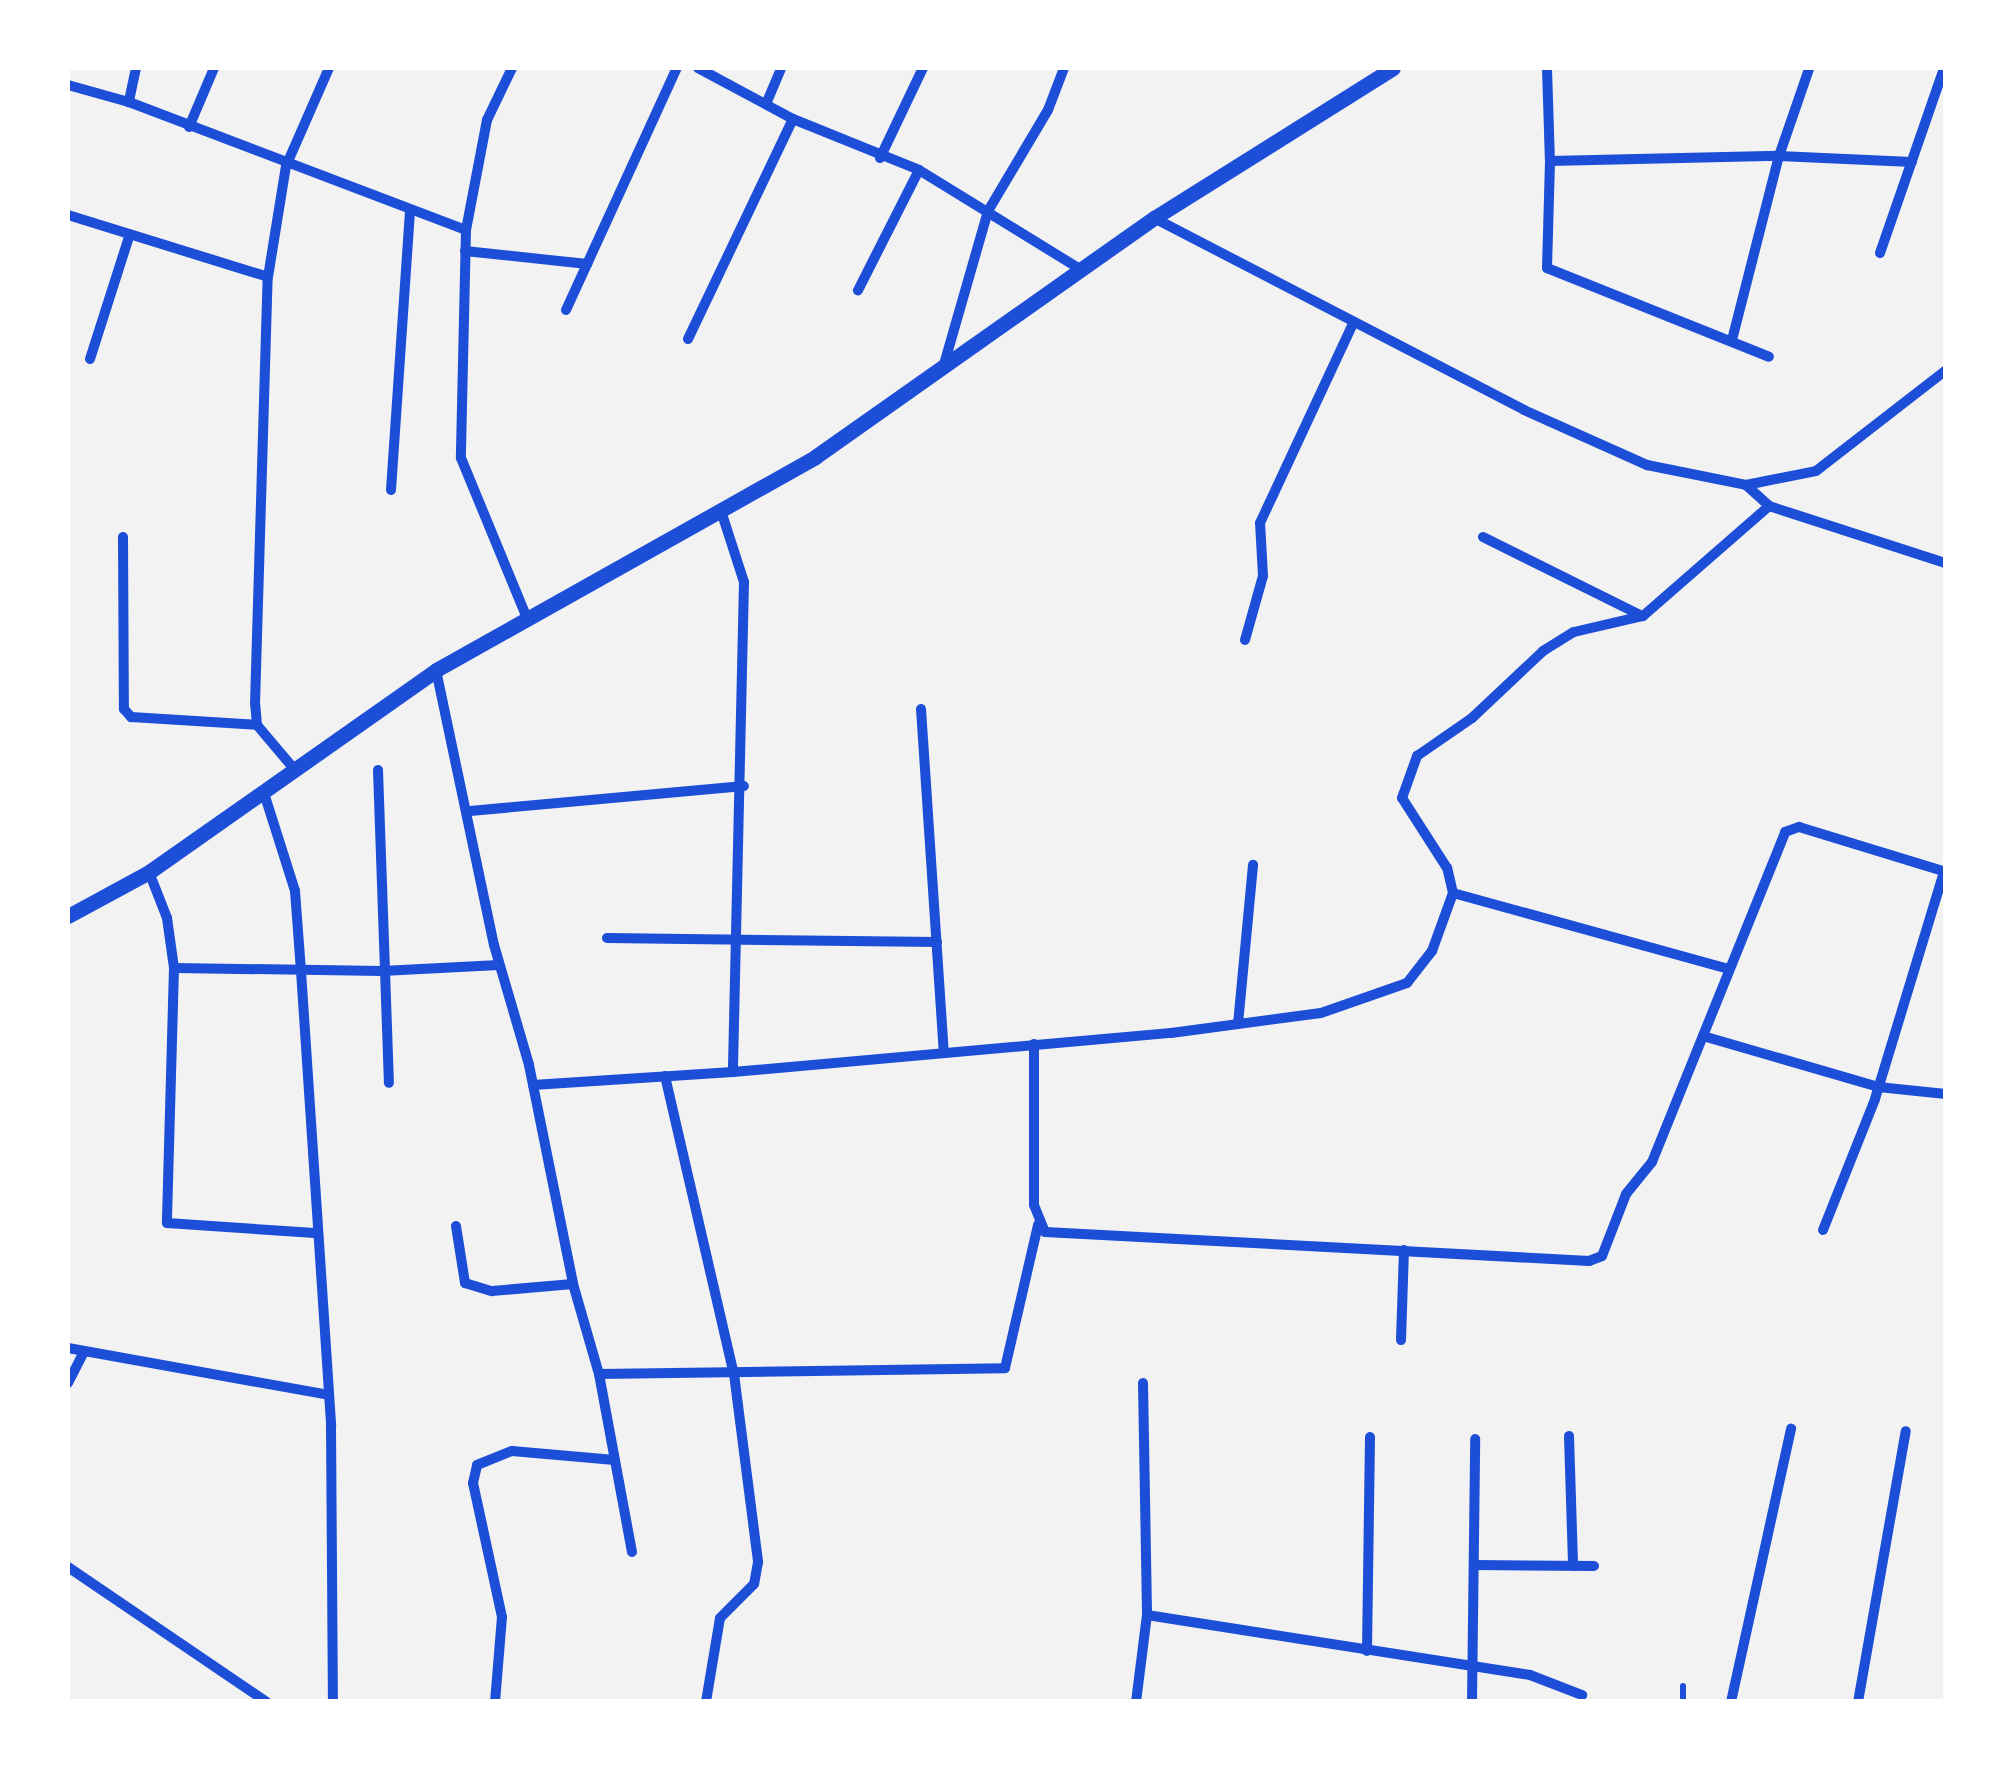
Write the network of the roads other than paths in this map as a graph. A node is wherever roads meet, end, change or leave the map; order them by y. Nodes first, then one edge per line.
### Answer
1 (136, 68) edge
2 (214, 68) edge
3 (329, 68) edge
4 (512, 68) edge
5 (677, 68) edge
6 (698, 68) edge
7 (781, 68) edge
8 (923, 68) edge
9 (1064, 68) edge
10 (1393, 68) edge
11 (1547, 68) edge
12 (1944, 68) edge
13 (1809, 69) edge
14 (68, 85) edge
15 (129, 102) junction
16 (766, 104) junction
17 (793, 119) junction
18 (189, 127) junction
19 (1779, 156) junction
20 (880, 158) junction
21 (1550, 162) junction
22 (1912, 162) junction
23 (286, 166) junction
24 (919, 170) junction
25 (410, 210) junction
26 (988, 211) junction
27 (68, 215) edge
28 (1154, 218) junction
29 (466, 230) junction
30 (130, 234) junction
31 (465, 251) junction
32 (1880, 253) dead end
33 (587, 264) junction
34 (1080, 270) junction
35 (268, 277) junction
36 (858, 290) dead end
37 (566, 310) dead end
38 (1352, 324) junction
39 (688, 340) dead end
40 (1732, 340) junction
41 (1769, 357) dead end
42 (90, 360) dead end
43 (946, 361) junction
44 (1946, 370) edge
45 (1746, 486) junction
46 (390, 490) dead end
47 (1769, 506) junction
48 (722, 514) junction
49 (122, 537) dead end
50 (1483, 537) dead end
51 (1946, 564) edge
52 (1643, 616) junction
53 (527, 618) junction
54 (1245, 640) dead end
55 (436, 670) junction
56 (921, 710) dead end
57 (257, 725) junction
58 (295, 770) junction
59 (378, 770) dead end
60 (744, 786) junction
61 (264, 793) junction
62 (470, 811) junction
63 (1253, 866) dead end
64 (149, 872) junction
65 (1945, 872) edge
66 (1453, 893) junction
67 (68, 916) edge
68 (606, 938) dead end
69 (732, 940) junction
70 (937, 942) junction
71 (499, 965) junction
72 (174, 968) junction
73 (1728, 969) junction
74 (301, 970) junction
75 (382, 972) junction
76 (1238, 1024) junction
77 (1703, 1036) junction
78 (1034, 1044) junction
79 (944, 1052) junction
80 (732, 1072) junction
81 (666, 1076) junction
82 (389, 1083) dead end
83 (533, 1085) junction
84 (1878, 1087) junction
85 (1946, 1094) edge
86 (1038, 1224) junction
87 (456, 1226) dead end
88 (1823, 1230) dead end
89 (316, 1233) junction
90 (1404, 1250) junction
91 (574, 1284) junction
92 (1402, 1340) dead end
93 (68, 1348) edge
94 (84, 1350) junction
95 (599, 1374) junction
96 (734, 1374) junction
97 (68, 1383) edge
98 (1143, 1384) dead end
99 (329, 1395) junction
100 (1791, 1428) dead end
101 (1906, 1431) dead end
102 (1370, 1436) dead end
103 (1569, 1436) dead end
104 (1475, 1439) dead end
105 (615, 1460) junction
106 (632, 1552) dead end
107 (1475, 1564) junction
108 (1573, 1566) junction
109 (1594, 1566) dead end
110 (68, 1567) edge
111 (1147, 1615) junction
112 (1368, 1651) junction
113 (1475, 1669) junction
114 (1684, 1686) dead end
115 (1582, 1696) dead end
116 (267, 1702) edge
117 (333, 1702) edge
118 (496, 1702) edge
119 (706, 1702) edge
120 (1136, 1702) edge
121 (1472, 1702) edge
122 (1683, 1702) edge
123 (1731, 1702) edge
124 (1858, 1702) edge

1 - 15 street
2 - 18 street
3 - 23 street
4 - 29 street
5 - 33 street
6 - 16 street
7 - 16 street
8 - 20 street
9 - 26 street
10 - 28 street
11 - 21 street
12 - 22 street
13 - 19 street
14 - 15 street
15 - 18 street
16 - 17 street
17 - 20 street
17 - 39 street
18 - 23 street
19 - 21 street
19 - 22 street
19 - 40 street
20 - 24 street
21 - 40 street
22 - 32 street
23 - 25 street
23 - 35 street
24 - 26 street
24 - 36 street
25 - 29 street
25 - 46 street
26 - 34 street
26 - 43 street
27 - 30 street
28 - 34 street
28 - 38 street
29 - 31 street
30 - 35 street
30 - 42 street
31 - 33 street
31 - 53 street
33 - 37 street
34 - 43 street
35 - 57 street
38 - 45 street
38 - 54 street
40 - 41 street
43 - 48 street
44 - 45 street
45 - 47 street
47 - 51 street
47 - 52 street
48 - 53 street
48 - 60 street
49 - 57 street
50 - 52 street
52 - 66 street
53 - 55 street
55 - 58 street
55 - 62 street
56 - 70 street
57 - 58 street
58 - 61 street
59 - 75 street
60 - 62 street
60 - 69 street
61 - 64 street
61 - 74 street
62 - 71 street
63 - 76 street
64 - 67 street
64 - 72 street
65 - 73 street
65 - 84 street
66 - 73 street
66 - 76 street
68 - 69 street
69 - 70 street
69 - 80 street
70 - 79 street
71 - 75 street
71 - 83 street
72 - 74 street
72 - 89 street
73 - 77 street
74 - 75 street
74 - 89 street
75 - 82 street
76 - 78 street
77 - 84 street
77 - 90 street
78 - 79 street
78 - 86 street
79 - 80 street
80 - 81 street
81 - 83 street
81 - 96 street
83 - 91 street
84 - 85 street
84 - 88 street
86 - 90 street
86 - 96 street
87 - 91 street
89 - 99 street
90 - 92 street
91 - 95 street
93 - 94 street
94 - 97 street
94 - 99 street
95 - 96 street
95 - 105 street
96 - 119 street
98 - 111 street
99 - 117 street
100 - 123 street
101 - 124 street
102 - 112 street
103 - 108 street
104 - 107 street
105 - 106 street
105 - 118 street
107 - 108 street
107 - 113 street
108 - 109 street
110 - 116 street
111 - 112 street
111 - 120 street
112 - 113 street
113 - 115 street
113 - 121 street
114 - 122 lane

